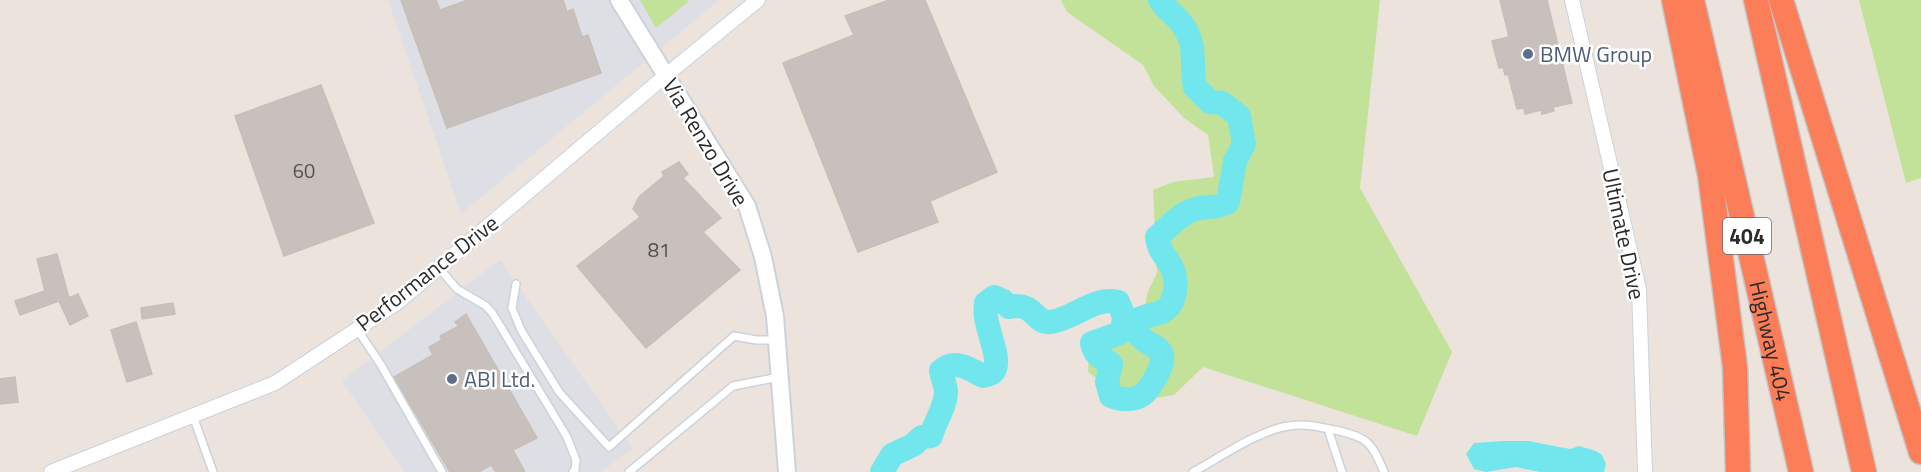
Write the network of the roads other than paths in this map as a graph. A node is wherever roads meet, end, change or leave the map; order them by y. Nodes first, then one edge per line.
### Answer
1 (619, 0) edge
2 (758, 0) edge
3 (1572, 0) edge
4 (1674, 0) edge
5 (1692, 0) edge
6 (1756, 0) edge
7 (1781, 0) edge
8 (665, 75) junction
9 (439, 268) junction
10 (516, 284) dead end
11 (357, 329) junction
12 (777, 340) junction
13 (779, 377) junction
14 (193, 416) junction
15 (1328, 429) junction
16 (1921, 452) edge
17 (51, 472) edge
18 (213, 472) edge
19 (442, 472) edge
20 (573, 472) edge
21 (629, 472) edge
22 (787, 472) edge
23 (1193, 472) edge
24 (1342, 472) edge
25 (1384, 472) edge
26 (1646, 472) edge
27 (1738, 472) edge
28 (1802, 472) edge
29 (1864, 472) edge

1 - 8 street, Via Renzo Drive
2 - 8 street, Performance Drive
3 - 26 street, Ultimate Drive
4 - 27 highway
5 - 28 highway, Highway 404 / 404
6 - 29 highway
7 - 16 highway
8 - 9 street, Performance Drive
8 - 12 street, Via Renzo Drive
9 - 11 street, Performance Drive
9 - 20 lane
10 - 12 lane
11 - 14 street, Performance Drive
11 - 19 lane
12 - 13 street, Via Renzo Drive
13 - 21 lane
13 - 22 street, Via Renzo Drive
14 - 17 street, Performance Drive
14 - 18 lane
15 - 23 lane
15 - 24 lane
15 - 25 lane

